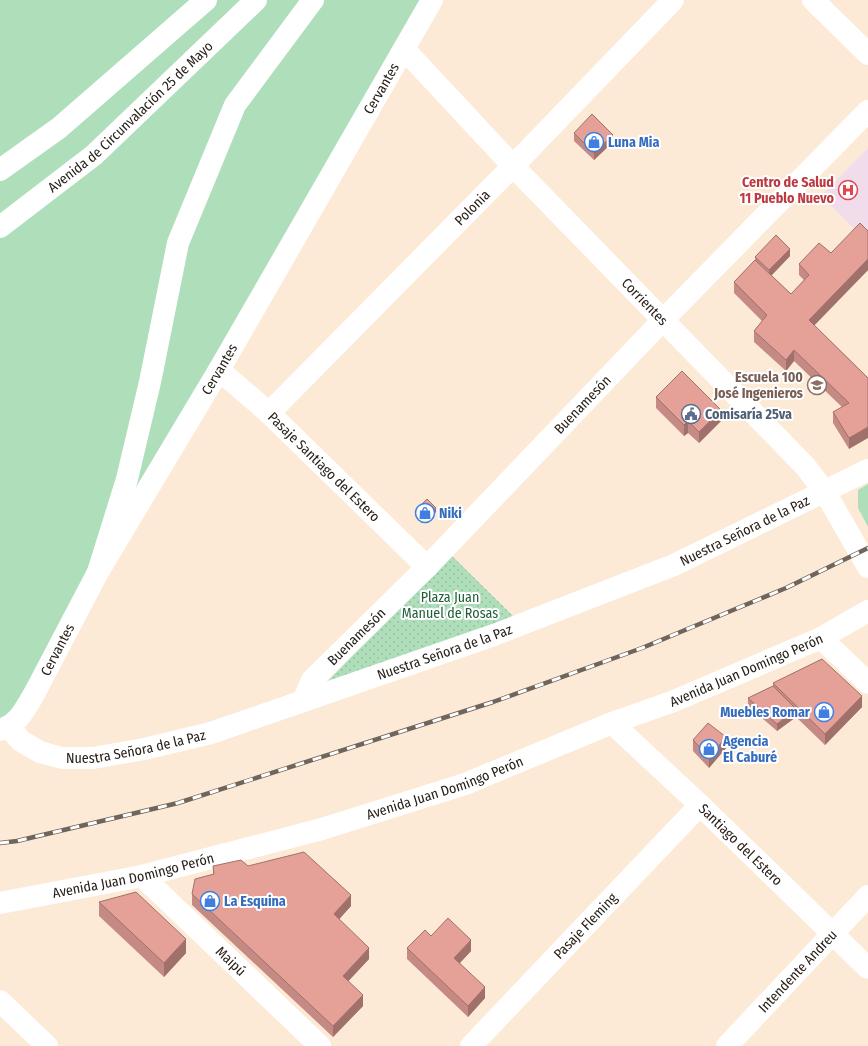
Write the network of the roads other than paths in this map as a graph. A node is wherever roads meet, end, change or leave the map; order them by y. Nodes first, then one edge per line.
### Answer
1 (206, 0) edge
2 (256, 0) edge
3 (312, 0) edge
4 (432, 0) edge
5 (673, 0) edge
6 (813, 0) edge
7 (404, 49) junction
8 (868, 54) edge
9 (868, 111) edge
10 (513, 166) junction
11 (0, 170) edge
12 (0, 227) edge
13 (662, 321) junction
14 (219, 370) junction
15 (269, 413) junction
16 (868, 470) edge
17 (825, 492) junction
18 (427, 567) junction
19 (868, 567) edge
20 (98, 572) junction
21 (868, 611) edge
22 (820, 638) junction
23 (868, 683) edge
24 (303, 701) junction
25 (612, 723) junction
26 (4, 729) edge
27 (700, 805) junction
28 (142, 876) junction
29 (868, 896) edge
30 (0, 903) edge
31 (833, 934) junction
32 (868, 968) edge
33 (0, 1001) edge
34 (47, 1046) edge
35 (320, 1046) edge
36 (471, 1046) edge
37 (727, 1046) edge

1 - 11 main road
2 - 12 main road, Avenida de Circunvalación 25 de Mayo
3 - 20 main road
4 - 7 main road, Cervantes
5 - 10 main road, Polonia
6 - 8 main road
7 - 10 main road, Corrientes
7 - 14 main road, Cervantes
9 - 13 main road, Buenamesón
10 - 13 main road, Corrientes
10 - 15 main road, Polonia
13 - 17 main road, Corrientes
13 - 18 main road, Buenamesón
14 - 15 main road, Pasaje Santiago del Estero
14 - 20 main road, Cervantes
15 - 18 main road, Pasaje Santiago del Estero
16 - 17 main road, Nuestra Señora de la Paz
17 - 19 main road, Corrientes
17 - 24 main road, Nuestra Señora de la Paz
18 - 24 main road, Buenamesón
20 - 26 main road, Cervantes
21 - 22 main road, Avenida Juan Domingo Perón
22 - 23 main road
22 - 25 main road, Avenida Juan Domingo Perón
24 - 26 main road, Nuestra Señora de la Paz
25 - 27 main road, Santiago del Estero
25 - 28 main road, Avenida Juan Domingo Perón
27 - 31 main road, Santiago del Estero
27 - 36 main road, Pasaje Fleming
28 - 30 main road, Avenida Juan Domingo Perón
28 - 35 main road, Maipú
29 - 31 main road, Intendente Andreu
31 - 32 main road, Santiago del Estero
31 - 37 main road, Intendente Andreu
33 - 34 main road

